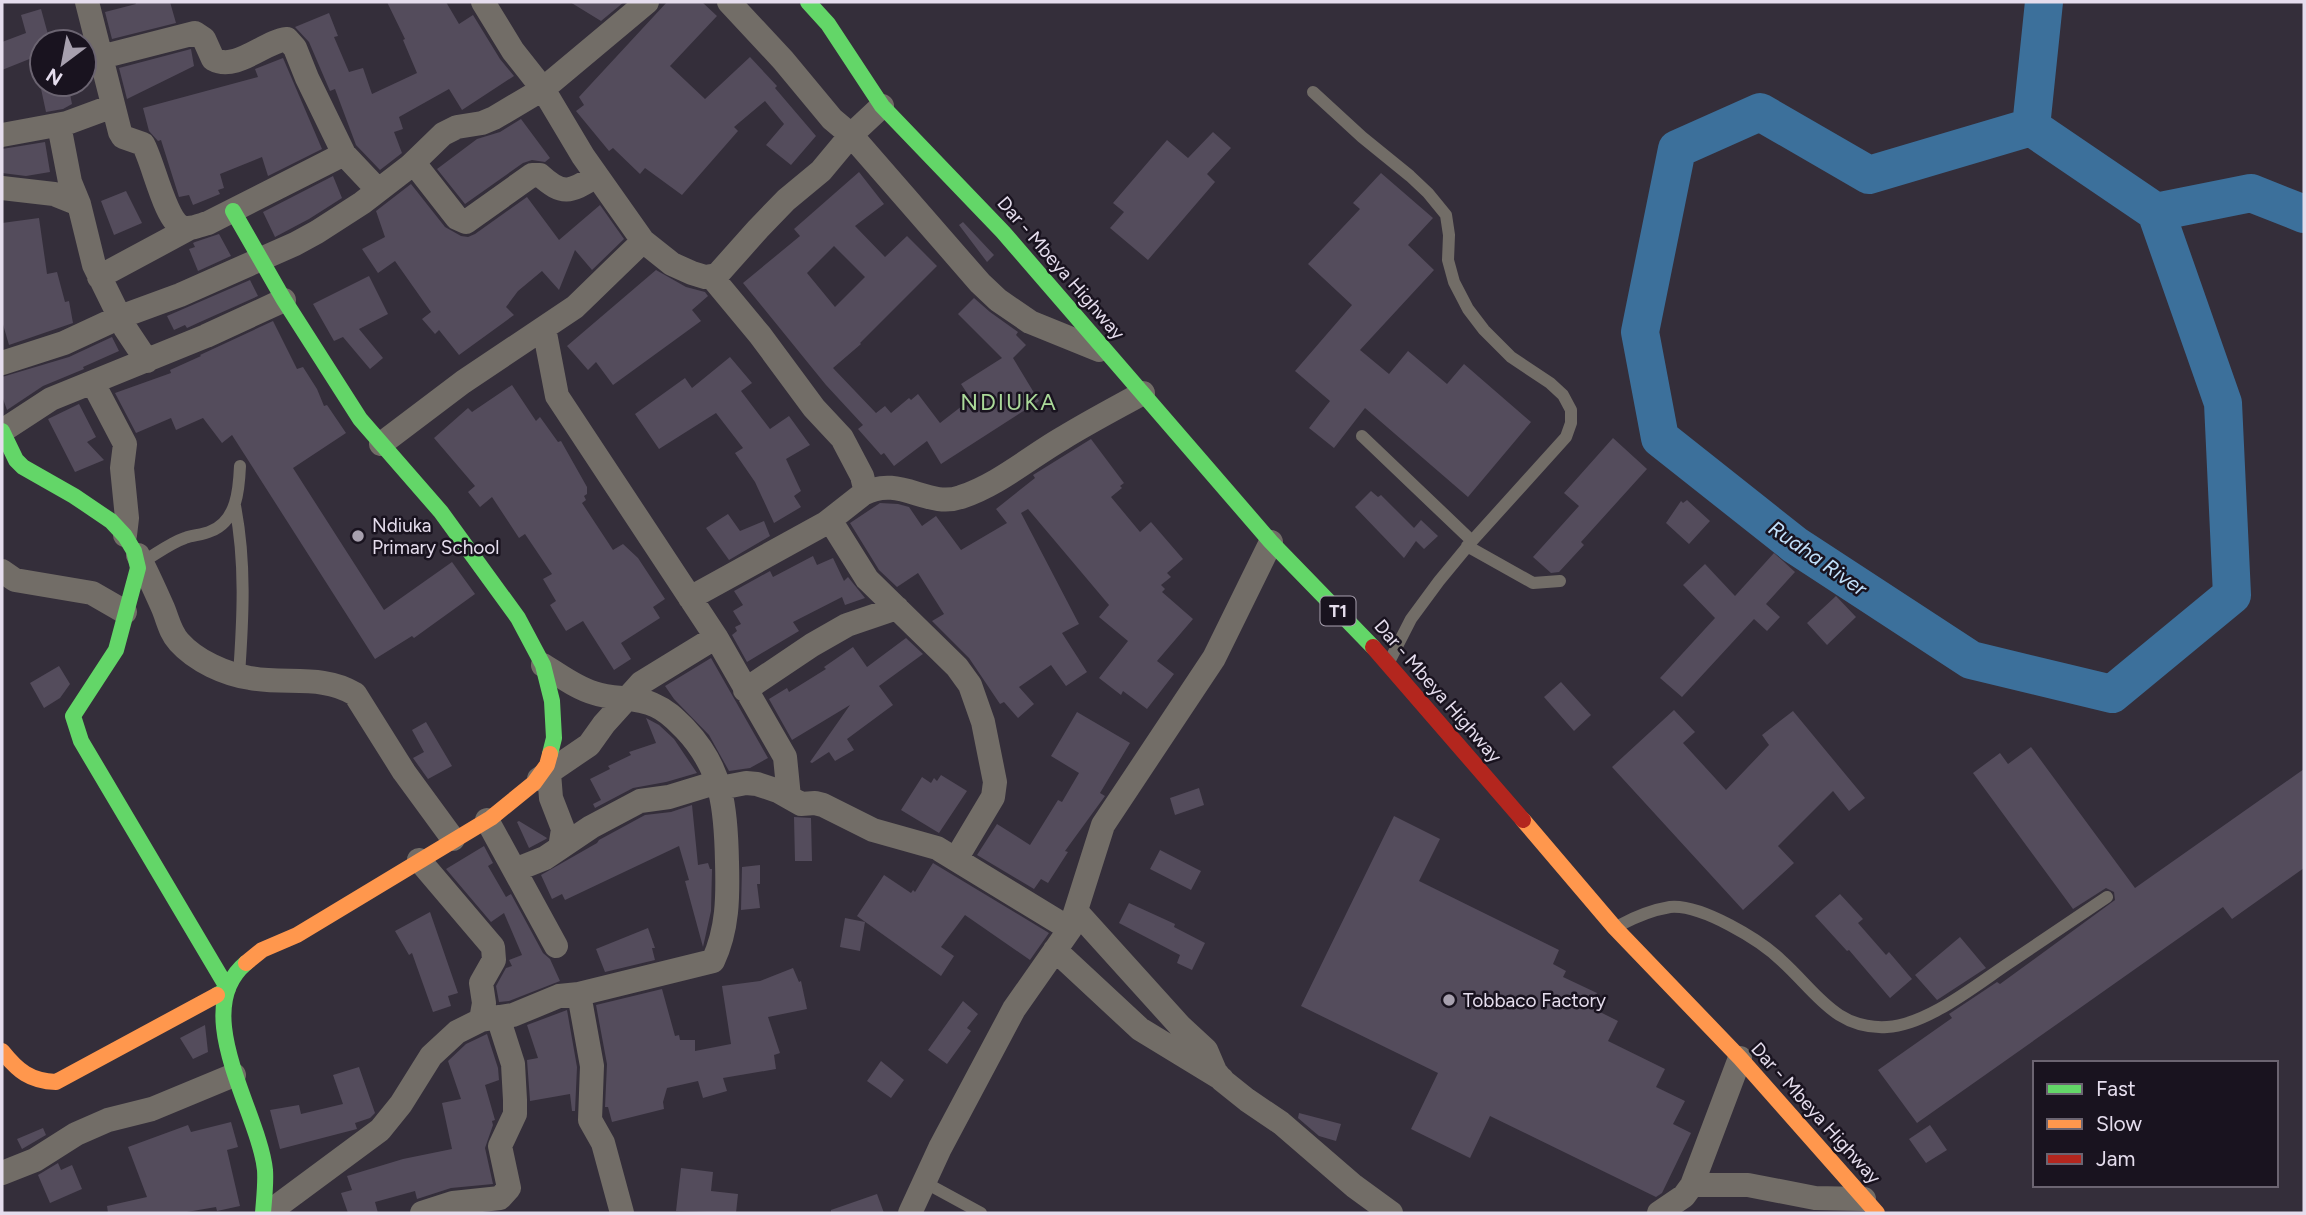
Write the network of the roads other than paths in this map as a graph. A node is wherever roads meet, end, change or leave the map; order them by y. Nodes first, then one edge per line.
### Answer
1 (87, 2) edge
2 (482, 2) edge
3 (647, 2) edge
4 (729, 2) edge
5 (808, 2) edge
6 (101, 57) junction
7 (543, 89) junction
8 (1313, 92) dead end
9 (113, 106) junction
10 (882, 106) junction
11 (59, 125) junction
12 (2, 135) edge
13 (851, 135) junction
14 (344, 153) junction
15 (414, 163) junction
16 (597, 176) junction
17 (2, 188) edge
18 (378, 190) junction
19 (79, 204) junction
20 (233, 211) junction
21 (190, 228) junction
22 (643, 241) junction
23 (262, 258) junction
24 (711, 276) junction
25 (99, 277) junction
26 (284, 300) junction
27 (120, 317) junction
28 (544, 328) junction
29 (1109, 354) junction
30 (147, 361) junction
31 (2, 363) edge
32 (93, 383) junction
33 (1143, 393) junction
34 (2, 431) edge
35 (1362, 436) dead end
36 (381, 444) junction
37 (240, 466) dead end
38 (863, 494) junction
39 (235, 506) junction
40 (830, 520) junction
41 (1271, 542) junction
42 (1470, 543) junction
43 (133, 547) junction
44 (2, 571) edge
45 (1560, 581) dead end
46 (690, 598) junction
47 (897, 608) junction
48 (125, 612) junction
49 (716, 636) junction
50 (1388, 663) junction
51 (542, 665) junction
52 (239, 675) junction
53 (745, 690) junction
54 (627, 698) junction
55 (785, 757) junction
56 (541, 778) junction
57 (757, 784) junction
58 (719, 785) junction
59 (789, 797) junction
60 (487, 820) junction
61 (453, 839) junction
62 (560, 848) junction
63 (956, 859) junction
64 (419, 860) junction
65 (515, 870) junction
66 (2107, 897) dead end
67 (1073, 920) junction
68 (1615, 928) junction
69 (556, 946) dead end
70 (1055, 950) junction
71 (228, 989) junction
72 (579, 994) junction
73 (489, 1018) junction
74 (2, 1051) edge
75 (1740, 1058) junction
76 (234, 1074) junction
77 (1223, 1080) junction
78 (2, 1173) edge
79 (924, 1182) junction
80 (1692, 1185) junction
81 (1870, 1206) edge
82 (266, 1213) edge
83 (422, 1213) edge
84 (622, 1213) edge
85 (910, 1213) edge
86 (981, 1213) edge
87 (1391, 1213) edge
88 (1659, 1213) edge

1 - 6 street
2 - 7 street
3 - 7 street
4 - 13 street
5 - 10 main road, Dar - Mbeya Highway / T1
6 - 9 street
6 - 14 street
7 - 15 street
7 - 16 street
8 - 42 lane
9 - 11 street
9 - 21 street
10 - 13 street
10 - 29 main road, Dar - Mbeya Highway / T1
11 - 12 street
11 - 19 street
13 - 24 street
13 - 29 street
14 - 18 street
14 - 20 street
15 - 16 street
15 - 18 street
16 - 22 street
17 - 19 street
18 - 23 street
19 - 25 street
20 - 21 street
20 - 23 main road
21 - 25 street
22 - 24 street
22 - 28 street
23 - 26 main road
23 - 27 street
24 - 38 street
25 - 27 street
26 - 30 street
26 - 36 main road
27 - 30 street
27 - 31 street
28 - 36 street
28 - 46 street
29 - 33 main road, Dar - Mbeya Highway / T1
30 - 32 street
32 - 34 street
32 - 43 street
33 - 38 street
33 - 41 main road, Dar - Mbeya Highway / T1
34 - 43 main road
35 - 42 lane
36 - 51 main road
37 - 39 lane
38 - 40 street
39 - 43 lane
39 - 52 lane
40 - 46 street
40 - 47 street
41 - 50 main road, Dar - Mbeya Highway / T1
41 - 67 street
42 - 45 lane
42 - 50 lane
43 - 48 main road
43 - 52 street
44 - 48 street
46 - 49 street
47 - 53 street
47 - 63 street
48 - 71 main road
49 - 53 street
49 - 54 street
50 - 68 main road, Dar - Mbeya Highway / T1
51 - 54 street
51 - 56 main road
52 - 61 street
53 - 55 street
54 - 56 street
54 - 58 street
55 - 57 street
55 - 59 street
56 - 60 main road
56 - 62 street
57 - 58 street
57 - 59 street
58 - 62 street
58 - 72 street
59 - 63 street
60 - 61 main road
60 - 65 street
61 - 64 main road
62 - 65 street
63 - 67 street
64 - 71 main road
64 - 73 street
65 - 69 street
66 - 68 lane
67 - 70 street
67 - 77 street
68 - 75 main road, Dar - Mbeya Highway / T1
70 - 77 street
70 - 79 street
71 - 74 main road
71 - 76 main road
72 - 73 street
72 - 84 street
73 - 82 street
73 - 83 street
75 - 80 street
75 - 81 main road, Dar - Mbeya Highway / T1
76 - 78 street
76 - 82 main road
77 - 87 street
79 - 85 street
79 - 86 lane
80 - 81 street
80 - 88 street

